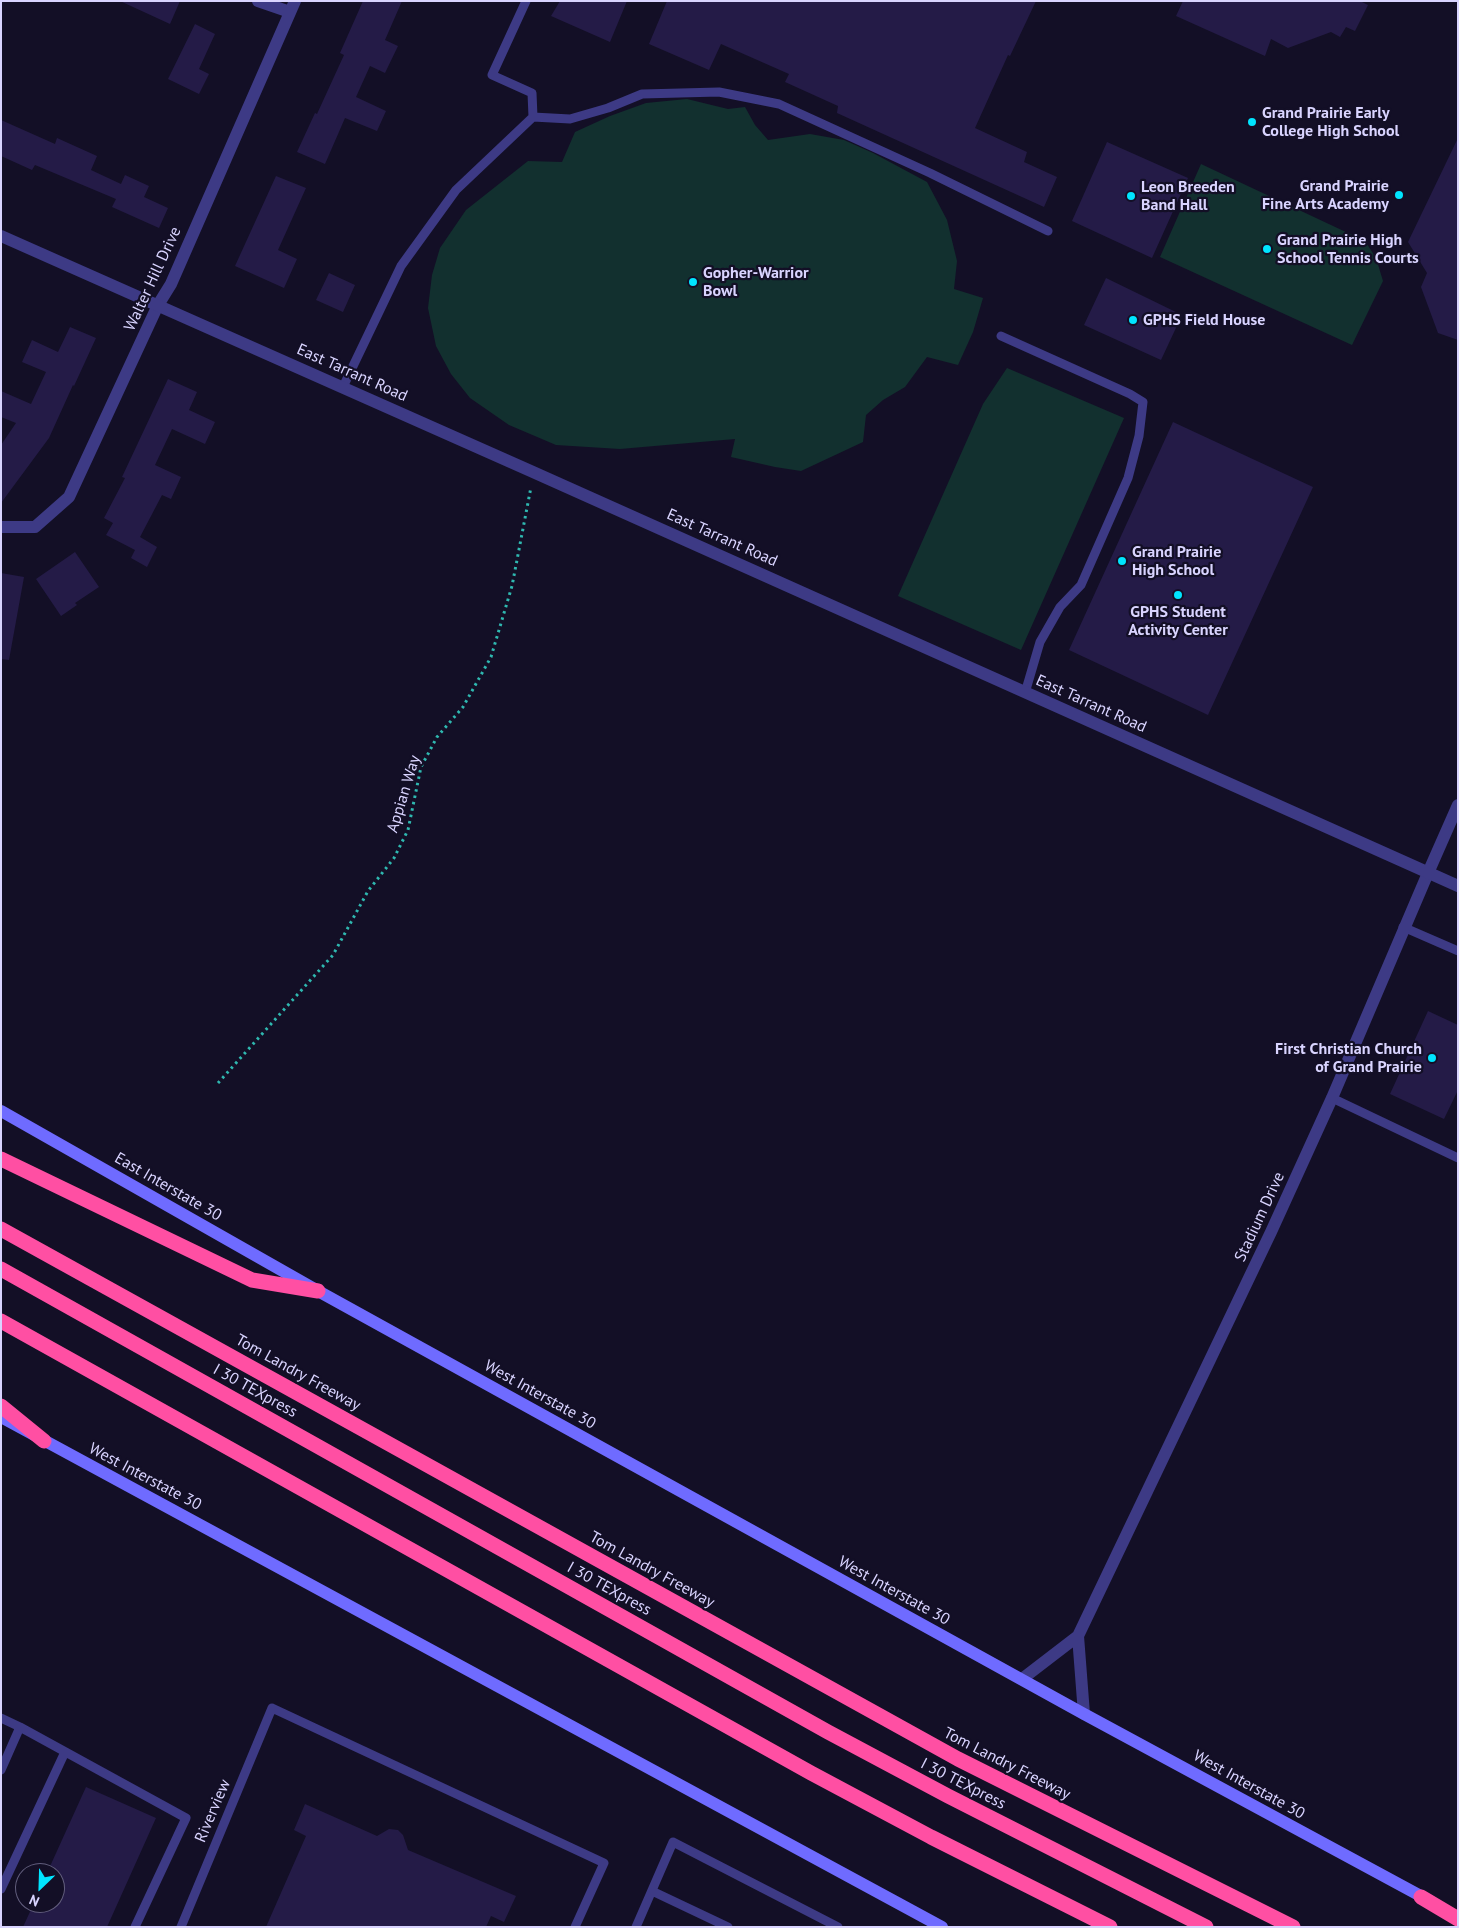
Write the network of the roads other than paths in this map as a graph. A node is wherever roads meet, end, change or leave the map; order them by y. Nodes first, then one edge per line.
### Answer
1 (258, 1) edge
2 (526, 1) edge
3 (293, 7) edge
4 (533, 117) junction
5 (1048, 231) dead end
6 (1, 236) edge
7 (158, 306) junction
8 (1001, 336) dead end
9 (343, 387) junction
10 (1, 527) edge
11 (1025, 692) junction
12 (1458, 805) edge
13 (1428, 873) junction
14 (1458, 886) edge
15 (1403, 927) junction
16 (1458, 951) edge
17 (1332, 1098) junction
18 (1, 1110) edge
19 (1458, 1158) edge
20 (1, 1159) edge
21 (1, 1228) edge
22 (1, 1269) edge
23 (318, 1291) junction
24 (1, 1322) edge
25 (1, 1406) edge
26 (1, 1417) edge
27 (44, 1441) junction
28 (1078, 1636) junction
29 (1022, 1679) junction
30 (1084, 1714) junction
31 (1, 1718) edge
32 (20, 1728) junction
33 (64, 1752) junction
34 (1, 1770) edge
35 (1, 1889) edge
36 (652, 1891) junction
37 (1421, 1898) junction
38 (1458, 1913) edge
39 (1458, 1919) edge
40 (135, 1927) edge
41 (181, 1927) edge
42 (575, 1927) edge
43 (636, 1927) edge
44 (728, 1927) edge
45 (838, 1927) edge
46 (942, 1927) edge
47 (1110, 1927) edge
48 (1206, 1927) edge
49 (1293, 1927) edge

1 - 3 street
2 - 4 lane
3 - 7 street, Walter Hill Drive
4 - 5 lane
4 - 9 lane
6 - 7 street, East Tarrant Road
7 - 9 street, East Tarrant Road
7 - 10 street, Walter Hill Drive
8 - 11 lane
9 - 11 street, East Tarrant Road
11 - 13 street, East Tarrant Road
12 - 13 street, Stadium Drive
13 - 14 street, East Tarrant Road
13 - 15 street, Stadium Drive
15 - 16 lane
15 - 17 street, Stadium Drive
17 - 19 lane
17 - 28 street, Stadium Drive
18 - 23 main road, East Interstate 30
20 - 23 highway
21 - 49 highway, Tom Landry Freeway
22 - 48 highway, I 30 TEXpress
23 - 29 main road, West Interstate 30
24 - 47 highway
25 - 27 highway
26 - 27 main road
27 - 46 main road, West Interstate 30
28 - 29 street, Stadium Drive
28 - 30 street, Stadium Drive
29 - 30 main road, West Interstate 30
30 - 37 main road, West Interstate 30
31 - 32 lane
32 - 33 lane
32 - 34 lane
33 - 35 lane
33 - 40 lane
36 - 43 lane
36 - 44 lane
36 - 45 lane
37 - 38 main road, West Interstate 30
37 - 39 highway
41 - 42 lane, Riverview

